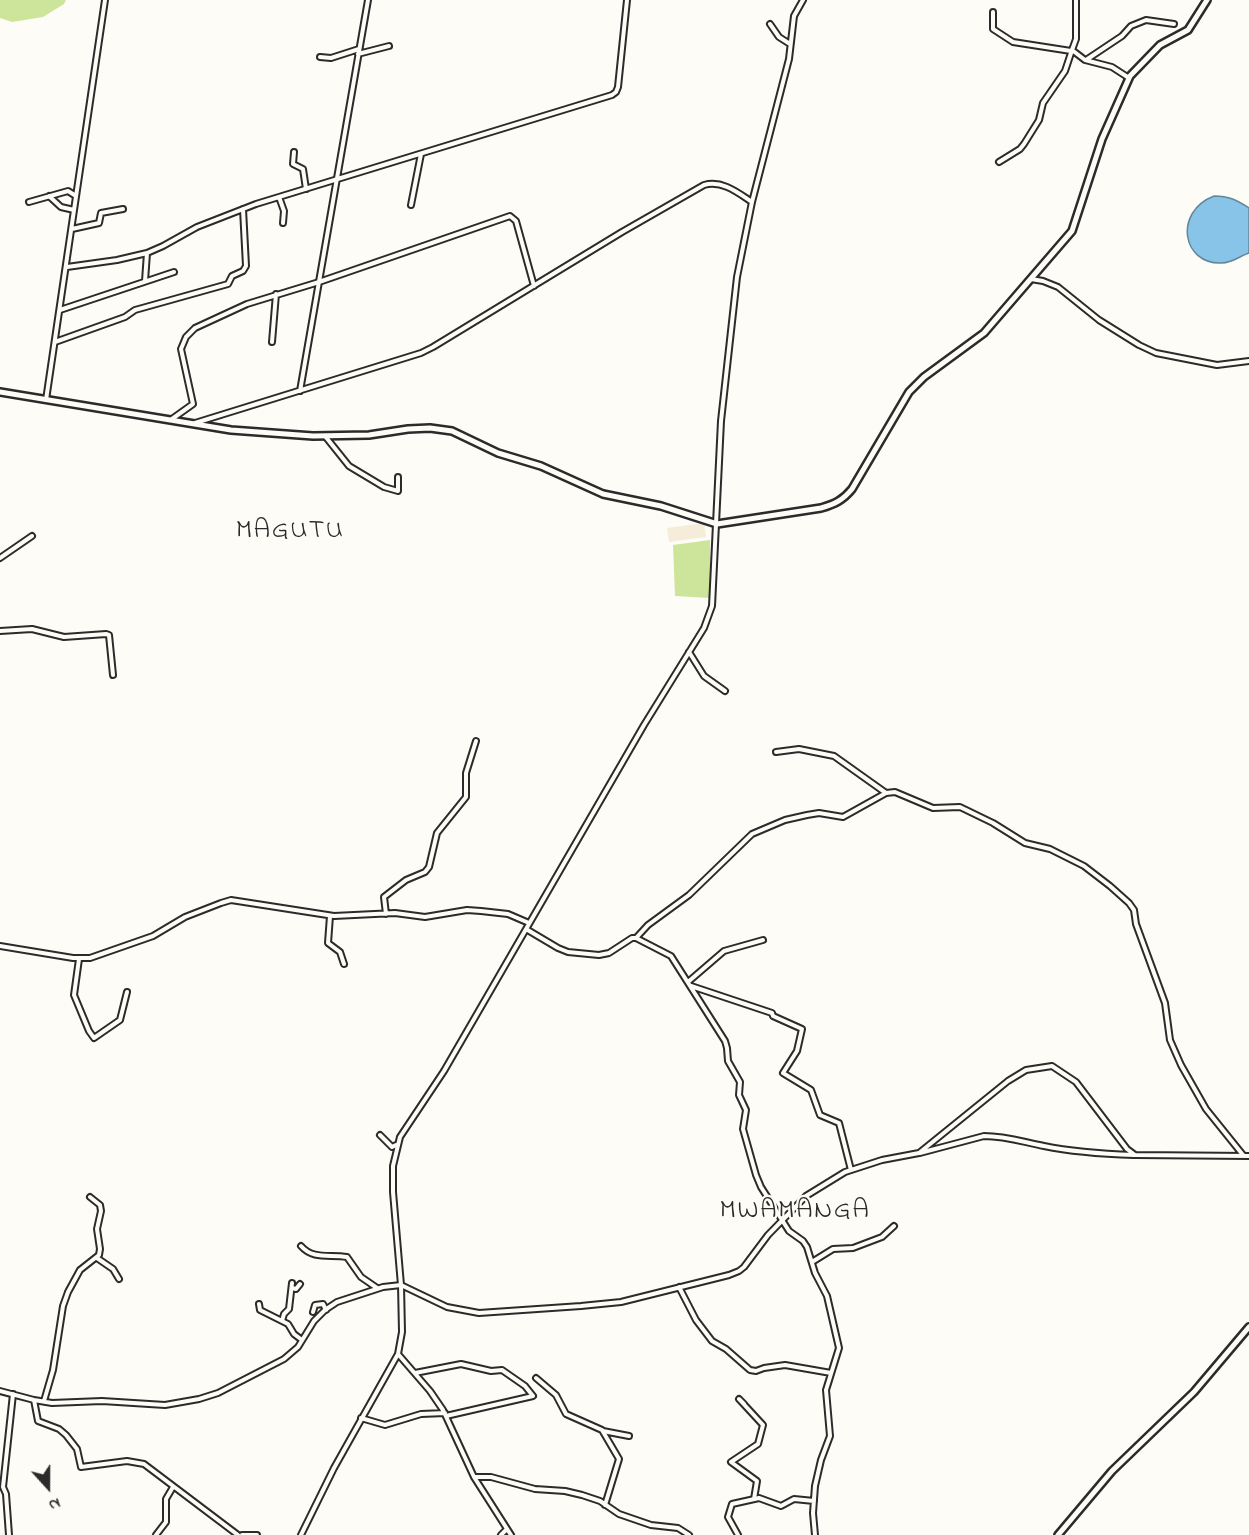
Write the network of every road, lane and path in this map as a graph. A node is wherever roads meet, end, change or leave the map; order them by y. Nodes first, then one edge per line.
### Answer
1 (105, 0) edge
2 (368, 0) edge
3 (627, 0) edge
4 (803, 0) edge
5 (1076, 0) edge
6 (1207, 0) edge
7 (993, 12) dead end
8 (770, 24) dead end
9 (1174, 24) dead end
10 (790, 44) junction
11 (389, 46) dead end
12 (359, 49) junction
13 (1072, 50) junction
14 (358, 54) junction
15 (320, 57) dead end
16 (1085, 60) junction
17 (1129, 78) junction
18 (294, 152) dead end
19 (421, 154) junction
20 (999, 162) dead end
21 (336, 179) junction
22 (306, 189) junction
23 (48, 196) junction
24 (76, 196) junction
25 (279, 197) junction
26 (29, 202) dead end
27 (752, 202) junction
28 (411, 205) dead end
29 (123, 209) dead end
30 (243, 209) junction
31 (74, 210) junction
32 (283, 223) dead end
33 (72, 230) junction
34 (147, 253) junction
35 (67, 267) junction
36 (174, 272) dead end
37 (1031, 279) junction
38 (145, 281) junction
39 (319, 282) junction
40 (534, 286) junction
41 (276, 294) junction
42 (60, 310) junction
43 (272, 342) dead end
44 (55, 343) junction
45 (1249, 361) edge
46 (300, 391) junction
47 (0, 392) edge
48 (46, 401) junction
49 (172, 419) junction
50 (194, 423) junction
51 (325, 436) junction
52 (398, 477) dead end
53 (717, 524) junction
54 (32, 536) dead end
55 (0, 558) edge
56 (0, 631) edge
57 (689, 652) junction
58 (113, 675) dead end
59 (725, 691) dead end
60 (476, 741) dead end
61 (776, 753) dead end
62 (886, 793) junction
63 (386, 914) junction
64 (330, 916) junction
65 (529, 923) junction
66 (526, 929) junction
67 (636, 938) junction
68 (763, 940) dead end
69 (0, 946) edge
70 (79, 958) junction
71 (344, 964) dead end
72 (690, 984) junction
73 (127, 992) dead end
74 (380, 1134) dead end
75 (397, 1145) junction
76 (919, 1153) junction
77 (1135, 1155) junction
78 (1243, 1155) junction
79 (1249, 1156) edge
80 (851, 1170) junction
81 (90, 1197) dead end
82 (782, 1221) junction
83 (894, 1226) dead end
84 (300, 1246) dead end
85 (97, 1258) junction
86 (812, 1262) junction
87 (119, 1279) dead end
88 (300, 1284) dead end
89 (401, 1285) junction
90 (679, 1287) junction
91 (378, 1289) junction
92 (259, 1304) dead end
93 (326, 1310) junction
94 (313, 1312) dead end
95 (282, 1321) junction
96 (1249, 1327) edge
97 (302, 1340) junction
98 (398, 1354) junction
99 (415, 1373) junction
100 (831, 1373) junction
101 (536, 1378) dead end
102 (0, 1391) edge
103 (13, 1394) junction
104 (34, 1400) junction
105 (44, 1401) junction
106 (744, 1404) dead end
107 (446, 1414) junction
108 (361, 1418) junction
109 (602, 1430) junction
110 (629, 1436) dead end
111 (474, 1477) junction
112 (173, 1487) junction
113 (754, 1499) junction
114 (814, 1501) junction
115 (605, 1504) junction
116 (507, 1529) junction
117 (9, 1535) edge
118 (156, 1535) edge
119 (240, 1535) edge
120 (257, 1535) edge
121 (301, 1535) edge
122 (501, 1535) edge
123 (511, 1535) edge
124 (689, 1535) edge
125 (738, 1535) edge
126 (815, 1535) edge
127 (1058, 1535) edge

1 - 24 street
2 - 12 street
3 - 19 street
4 - 10 street
5 - 13 street
6 - 17 street
7 - 13 street
8 - 10 street
9 - 16 street
10 - 27 street
11 - 14 street
12 - 14 street
12 - 15 street
13 - 16 street
13 - 20 street
14 - 21 street
16 - 17 street
17 - 37 street
18 - 22 street
19 - 21 street
19 - 28 street
21 - 22 street
21 - 39 street
22 - 25 street
23 - 24 street
23 - 26 street
23 - 31 street
24 - 31 street
25 - 30 street
25 - 32 street
27 - 40 street
27 - 53 street
29 - 33 street
30 - 34 street
30 - 44 street
31 - 33 street
33 - 35 street
34 - 35 street
34 - 38 street
35 - 42 street
36 - 38 street
37 - 45 street
37 - 53 street
38 - 42 street
39 - 40 street
39 - 41 street
39 - 46 street
40 - 46 street
41 - 43 street
41 - 49 street
42 - 44 street
44 - 48 street
46 - 50 street
47 - 48 street
48 - 49 street
49 - 50 street
50 - 51 street
51 - 52 street
51 - 53 street
53 - 57 street
54 - 55 street
56 - 58 street
57 - 59 street
57 - 65 street
60 - 63 street
61 - 62 street
62 - 67 street
62 - 78 street
63 - 64 street
63 - 65 street
64 - 70 street
64 - 71 street
65 - 66 street
66 - 67 street
66 - 75 street
67 - 72 street
68 - 72 street
69 - 70 street
70 - 73 street
72 - 80 street
72 - 82 street
74 - 75 street
75 - 89 street
76 - 77 street
76 - 77 street
76 - 80 street
77 - 78 street
78 - 79 street
80 - 82 street
81 - 85 street
82 - 86 street
82 - 90 street
83 - 86 street
84 - 91 street
85 - 87 street
85 - 105 street
86 - 100 street
88 - 95 street
89 - 90 street
89 - 91 street
89 - 98 street
90 - 100 street
91 - 93 street
92 - 95 street
93 - 94 street
93 - 97 street
95 - 97 street
96 - 127 street
97 - 105 street
98 - 99 street
98 - 108 street
99 - 107 street
99 - 107 street
100 - 114 street
101 - 109 street
102 - 103 street
103 - 104 street
103 - 117 street
104 - 105 street
104 - 112 street
106 - 113 street
107 - 108 street
107 - 111 street
108 - 121 street
109 - 110 street
109 - 115 street
111 - 115 street
111 - 116 street
112 - 118 street
112 - 119 street
113 - 114 street
113 - 125 street
114 - 126 street
115 - 124 street
116 - 122 street
116 - 123 street
119 - 120 street

